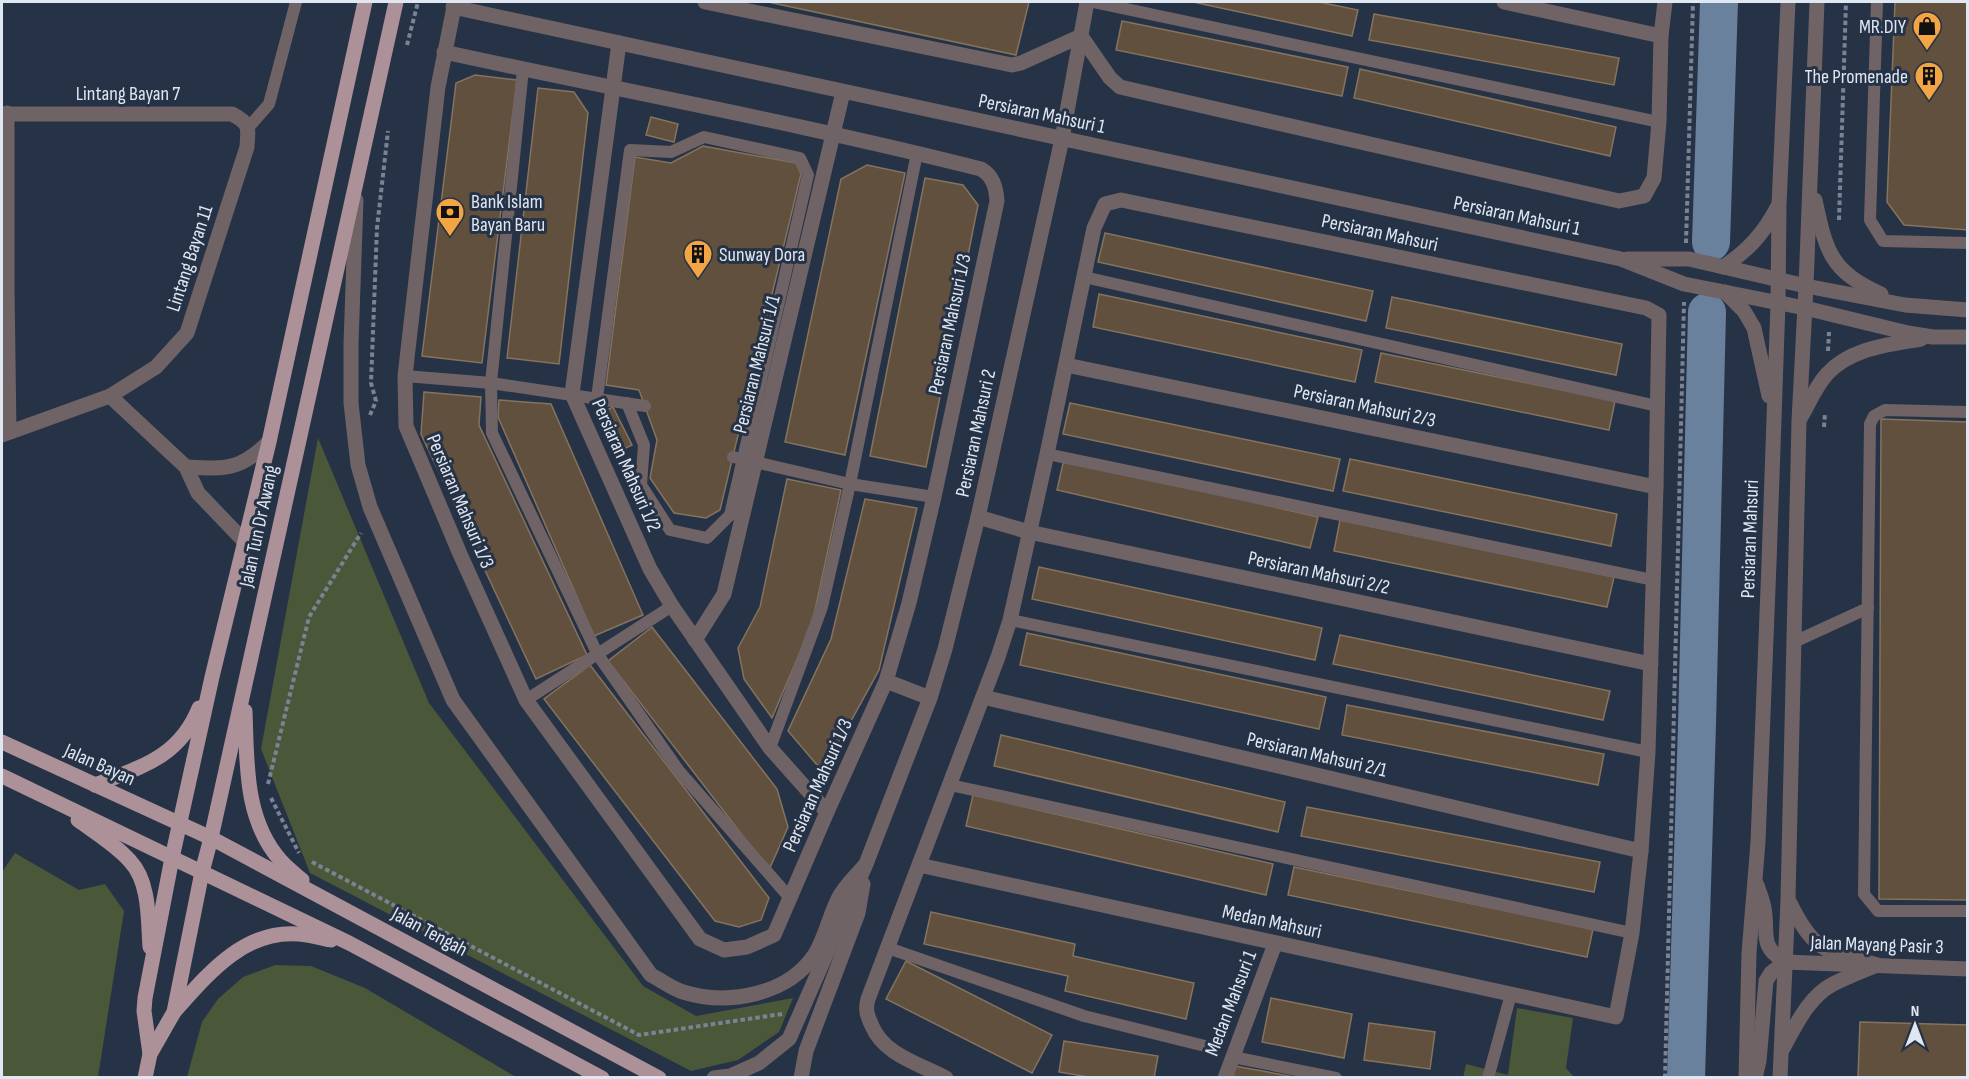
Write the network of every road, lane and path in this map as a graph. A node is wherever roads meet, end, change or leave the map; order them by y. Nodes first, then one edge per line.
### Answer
1 (296, 2) edge
2 (365, 2) edge
3 (396, 2) edge
4 (418, 2) edge
5 (705, 2) edge
6 (1087, 2) edge
7 (1093, 2) edge
8 (1504, 2) edge
9 (1665, 2) edge
10 (1693, 2) edge
11 (1788, 2) edge
12 (1817, 2) edge
13 (1846, 2) edge
14 (1877, 2) edge
15 (454, 4) edge
16 (1081, 36) junction
17 (1661, 36) junction
18 (619, 43) junction
19 (444, 52) junction
20 (405, 55) dead end
21 (523, 69) junction
22 (613, 86) junction
23 (843, 92) junction
24 (4, 113) edge
25 (389, 120) dead end
26 (1659, 123) junction
27 (249, 128) junction
28 (833, 135) junction
29 (1062, 138) junction
30 (917, 153) junction
31 (357, 176) junction
32 (1810, 176) junction
33 (1779, 205) junction
34 (1839, 231) dead end
35 (1968, 243) edge
36 (1621, 259) junction
37 (1683, 259) junction
38 (1723, 267) junction
39 (1084, 278) junction
40 (1778, 279) junction
41 (1684, 284) junction
42 (4, 285) edge
43 (1806, 286) junction
44 (1725, 292) junction
45 (1778, 303) junction
46 (1905, 305) junction
47 (1805, 309) junction
48 (1968, 310) edge
49 (1933, 337) junction
50 (1968, 338) edge
51 (1066, 365) junction
52 (405, 376) junction
53 (491, 383) junction
54 (572, 394) junction
55 (110, 396) junction
56 (597, 398) junction
57 (627, 403) junction
58 (645, 406) dead end
59 (1658, 406) junction
60 (1968, 412) edge
61 (1799, 421) junction
62 (367, 422) dead end
63 (1774, 425) junction
64 (5, 433) edge
65 (269, 442) junction
66 (1047, 454) junction
67 (743, 459) junction
68 (186, 467) junction
69 (850, 484) junction
70 (1656, 487) junction
71 (934, 496) junction
72 (978, 518) junction
73 (359, 523) dead end
74 (1029, 532) junction
75 (244, 541) junction
76 (1653, 580) junction
77 (672, 606) junction
78 (1868, 608) junction
79 (1010, 620) junction
80 (695, 640) junction
81 (1794, 642) junction
82 (598, 655) junction
83 (1651, 664) junction
84 (212, 677) junction
85 (886, 681) junction
86 (244, 687) junction
87 (983, 697) junction
88 (930, 698) junction
89 (526, 700) junction
90 (2, 742) edge
91 (770, 748) junction
92 (1648, 752) junction
93 (2, 776) edge
94 (95, 785) junction
95 (950, 785) junction
96 (47, 797) junction
97 (827, 812) junction
98 (181, 823) junction
99 (212, 838) junction
100 (1641, 851) junction
101 (172, 858) junction
102 (866, 864) junction
103 (919, 865) junction
104 (202, 872) junction
105 (1755, 876) junction
106 (322, 898) junction
107 (790, 898) junction
108 (1788, 900) junction
109 (1968, 911) edge
110 (1632, 933) junction
111 (349, 943) junction
112 (1275, 944) junction
113 (888, 948) junction
114 (1785, 962) junction
115 (152, 965) junction
116 (1877, 965) junction
117 (1968, 969) edge
118 (1511, 994) junction
119 (801, 1011) junction
120 (174, 1012) junction
121 (1213, 1048) dead end
122 (1780, 1053) junction
123 (150, 1054) junction
124 (1233, 1057) junction
125 (145, 1077) edge
126 (602, 1077) edge
127 (659, 1077) edge
128 (714, 1077) edge
129 (801, 1077) edge
130 (946, 1077) edge
131 (1225, 1077) edge
132 (1336, 1077) edge
133 (1488, 1077) edge
134 (1665, 1077) edge
135 (1746, 1077) edge
136 (1755, 1077) edge
137 (1780, 1077) edge

1 - 27 lane
2 - 65 main road, Jalan Tun Dr Awang
3 - 31 main road, Jalan Tun Dr Awang
4 - 20 path
5 - 16 street, Persiaran Mahsuri 1
6 - 16 street, Persiaran Mahsuri 2
7 - 26 lane
8 - 17 street
9 - 17 street, Persiaran Mahsuri 1
10 - 37 path
11 - 33 street, Persiaran Mahsuri
12 - 32 street
13 - 34 path
14 - 35 lane
15 - 18 street, Persiaran Mahsuri 1
15 - 19 street, Persiaran Mahsuri 1/3
16 - 26 street, Persiaran Mahsuri 1
16 - 29 street, Persiaran Mahsuri 2
17 - 26 street, Persiaran Mahsuri 1
18 - 22 street, Persiaran Mahsuri 1/2
18 - 23 street, Persiaran Mahsuri 1
19 - 21 street, Persiaran Mahsuri 1/3
19 - 52 street, Persiaran Mahsuri 1/3
21 - 22 street, Persiaran Mahsuri 1/3
21 - 53 lane
22 - 28 street, Persiaran Mahsuri 1/3
22 - 54 street, Persiaran Mahsuri 1/2
23 - 28 street, Persiaran Mahsuri 1/1
23 - 29 street, Persiaran Mahsuri 1
24 - 27 street, Lintang Bayan 7
24 - 42 street
25 - 62 path
27 - 55 street, Lintang Bayan 11
28 - 30 street, Persiaran Mahsuri 1/3
28 - 67 street, Persiaran Mahsuri 1/1
29 - 36 street, Persiaran Mahsuri 1
29 - 72 street, Persiaran Mahsuri 2
30 - 69 lane
30 - 71 street, Persiaran Mahsuri 1/3
31 - 86 main road, Jalan Tun Dr Awang
31 - 102 street
32 - 43 street
32 - 46 street
33 - 38 street
33 - 40 street, Persiaran Mahsuri
36 - 37 street, Persiaran Mahsuri 1
36 - 41 street, Persiaran Mahsuri 1
37 - 38 street, Persiaran Mahsuri 1
38 - 40 street, Persiaran Mahsuri 1
39 - 51 street
39 - 59 lane
39 - 59 street, Persiaran Mahsuri
40 - 43 street, Persiaran Mahsuri 1
40 - 45 street, Persiaran Mahsuri
41 - 44 street, Persiaran Mahsuri 1
41 - 134 path
42 - 64 street
43 - 46 street, Persiaran Mahsuri 1
43 - 47 street
44 - 45 street, Persiaran Mahsuri 1
44 - 63 street
45 - 47 street, Persiaran Mahsuri 1
45 - 63 street, Persiaran Mahsuri
46 - 48 street
47 - 49 street, Persiaran Mahsuri 1
47 - 61 street
49 - 50 street
49 - 61 street
51 - 66 street
51 - 70 street, Persiaran Mahsuri 2/3
52 - 53 lane
52 - 89 street, Persiaran Mahsuri 1/3
53 - 54 lane
53 - 82 lane
54 - 56 lane
54 - 77 street, Persiaran Mahsuri 1/2
55 - 64 street, Lintang Bayan 11
55 - 68 street
56 - 57 lane
56 - 67 lane
57 - 58 lane
57 - 67 lane
59 - 70 street
60 - 78 lane
61 - 81 street
63 - 105 street, Persiaran Mahsuri
65 - 68 street
65 - 75 main road, Jalan Tun Dr Awang
66 - 74 street
66 - 76 lane
67 - 69 lane
67 - 80 street, Persiaran Mahsuri 1/1
68 - 75 street
69 - 71 lane
69 - 91 lane
70 - 76 street
71 - 85 street, Persiaran Mahsuri 1/3
72 - 74 street, Persiaran Mahsuri 2/2
72 - 88 street, Persiaran Mahsuri 2
73 - 119 path
74 - 79 street
74 - 83 street, Persiaran Mahsuri 2/2
75 - 84 main road, Jalan Tun Dr Awang
76 - 83 street
77 - 80 street, Persiaran Mahsuri 1/2
77 - 82 lane
78 - 81 lane
78 - 109 lane
79 - 87 street
79 - 92 lane
80 - 91 street, Persiaran Mahsuri 1/2
81 - 108 street
82 - 89 lane
82 - 107 lane
83 - 92 street
84 - 94 main road
84 - 98 main road, Jalan Tun Dr Awang
85 - 88 street
85 - 97 street, Persiaran Mahsuri 1/3
86 - 99 main road, Jalan Tun Dr Awang
86 - 106 main road
87 - 95 street
87 - 100 street, Persiaran Mahsuri 2/1
88 - 102 street, Persiaran Mahsuri 2
89 - 107 street, Persiaran Mahsuri 1/3
90 - 94 main road, Jalan Bayan
91 - 97 street, Persiaran Mahsuri 1/2
92 - 100 street
93 - 96 main road
94 - 98 main road, Jalan Bayan
95 - 103 street
95 - 110 lane
96 - 101 main road
96 - 115 main road
97 - 107 street, Persiaran Mahsuri 1/3
98 - 99 main road, Jalan Tengah
98 - 101 main road, Jalan Tun Dr Awang
99 - 104 main road, Jalan Tun Dr Awang
99 - 106 main road, Jalan Tengah
100 - 110 street
101 - 104 main road
101 - 115 main road, Jalan Tun Dr Awang
102 - 119 street
102 - 129 street
103 - 112 street, Medan Mahsuri
103 - 113 street
104 - 111 main road
104 - 120 main road, Jalan Tun Dr Awang
105 - 114 street
105 - 135 street, Persiaran Mahsuri
106 - 127 main road, Jalan Tengah
108 - 114 street
108 - 116 street
110 - 118 street, Medan Mahsuri
111 - 120 main road
111 - 126 main road
112 - 118 street, Medan Mahsuri
112 - 124 street, Medan Mahsuri 1
113 - 121 lane
113 - 130 street
114 - 116 street, Jalan Mayang Pasir 3
114 - 122 street
114 - 136 street
115 - 123 main road, Jalan Tun Dr Awang
116 - 117 street, Jalan Mayang Pasir 3
116 - 122 street
118 - 133 lane
119 - 128 street
120 - 123 main road, Jalan Tun Dr Awang
122 - 137 street
123 - 125 main road, Jalan Tun Dr Awang
124 - 131 street, Medan Mahsuri 1
124 - 132 lane

